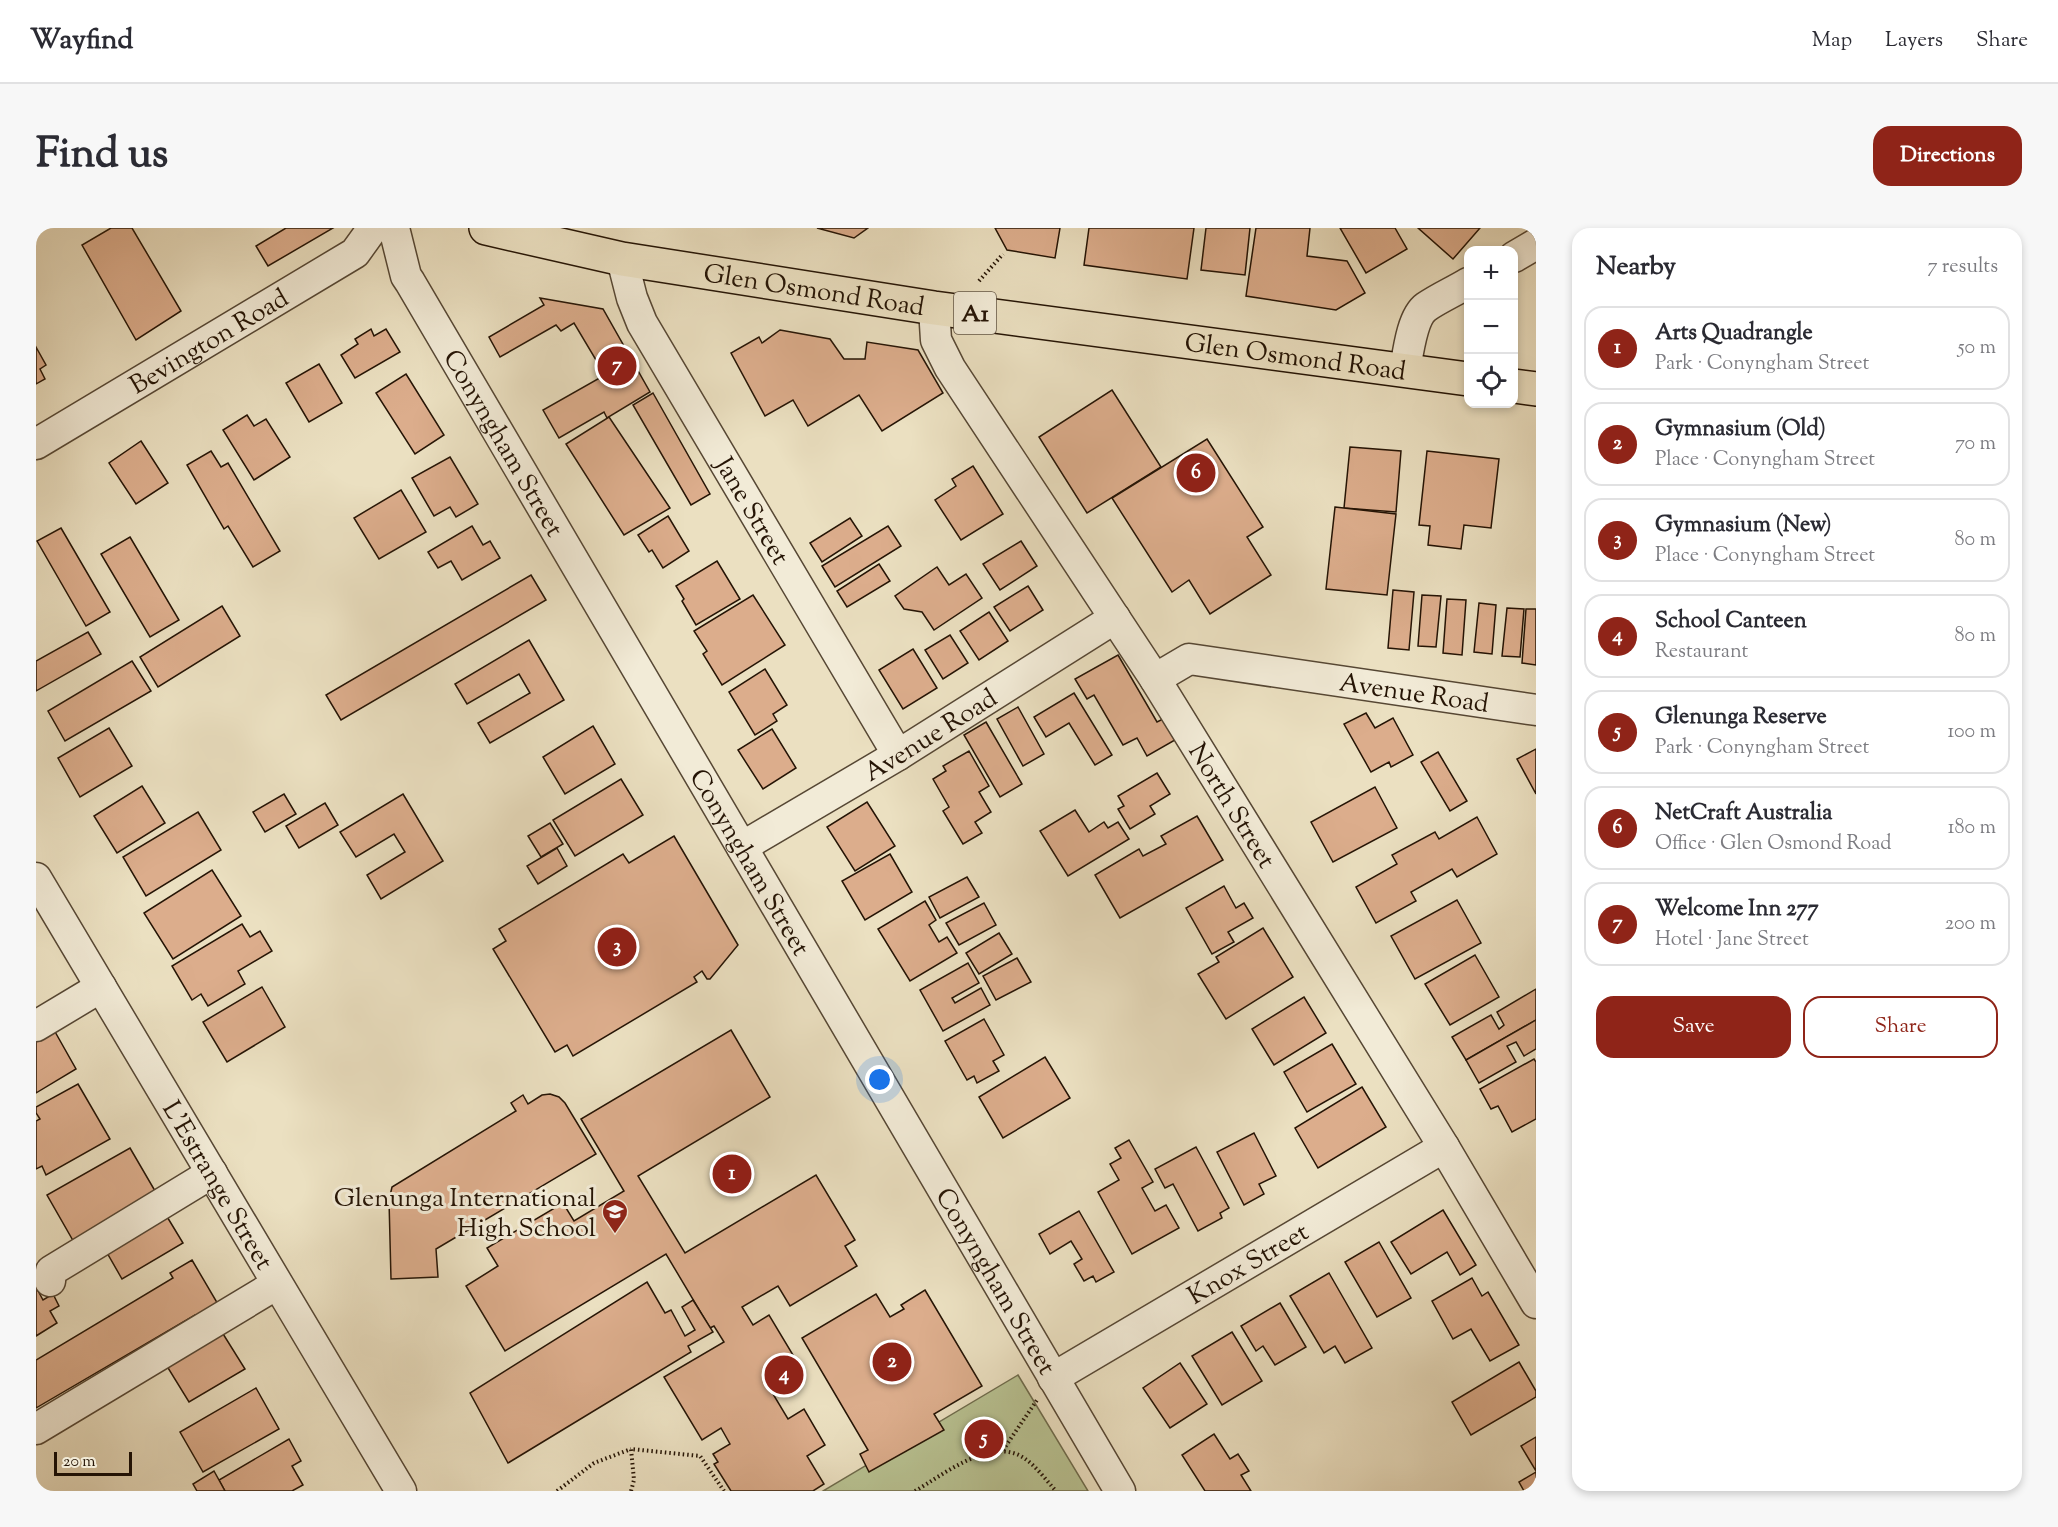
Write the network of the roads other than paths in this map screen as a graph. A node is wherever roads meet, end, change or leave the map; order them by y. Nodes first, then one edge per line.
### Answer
1 (373, 228) edge
2 (394, 228) edge
3 (486, 228) edge
4 (1536, 244) edge
5 (1518, 255) edge
6 (622, 259) junction
7 (1464, 285) edge
8 (934, 308) junction
9 (1405, 370) junction
10 (1464, 379) edge
11 (1518, 387) edge
12 (1536, 389) edge
13 (36, 444) edge
14 (1115, 618) junction
15 (1155, 680) junction
16 (1536, 710) edge
17 (898, 754) junction
18 (742, 847) junction
19 (36, 878) edge
20 (101, 987) junction
21 (36, 1026) edge
22 (1444, 1147) junction
23 (212, 1173) junction
24 (50, 1281) dead end
25 (277, 1284) junction
26 (1536, 1304) edge
27 (1053, 1378) junction
28 (36, 1429) edge
29 (400, 1491) edge
30 (1120, 1491) edge

1 - 13 street, Bevington Road
2 - 18 street, Conyngham Street
3 - 6 highway, Glen Osmond Road / A1
4 - 5 street
6 - 8 highway, Glen Osmond Road / A1
6 - 17 street, Jane Street
7 - 9 street
8 - 9 highway, Glen Osmond Road / A1
8 - 14 street, North Street
9 - 10 highway, Glen Osmond Road / A1
11 - 12 highway
14 - 15 street, North Street
14 - 17 street, Avenue Road
15 - 16 street, Avenue Road
15 - 22 street, North Street
17 - 18 street, Avenue Road
18 - 27 street, Conyngham Street
19 - 20 street, L'Estrange Street
20 - 21 street
20 - 23 street, L'Estrange Street
22 - 26 street, North Street
22 - 27 street, Knox Street
23 - 24 street
23 - 25 street, L'Estrange Street
25 - 28 street
25 - 29 street, L'Estrange Street
27 - 30 street, Conyngham Street

